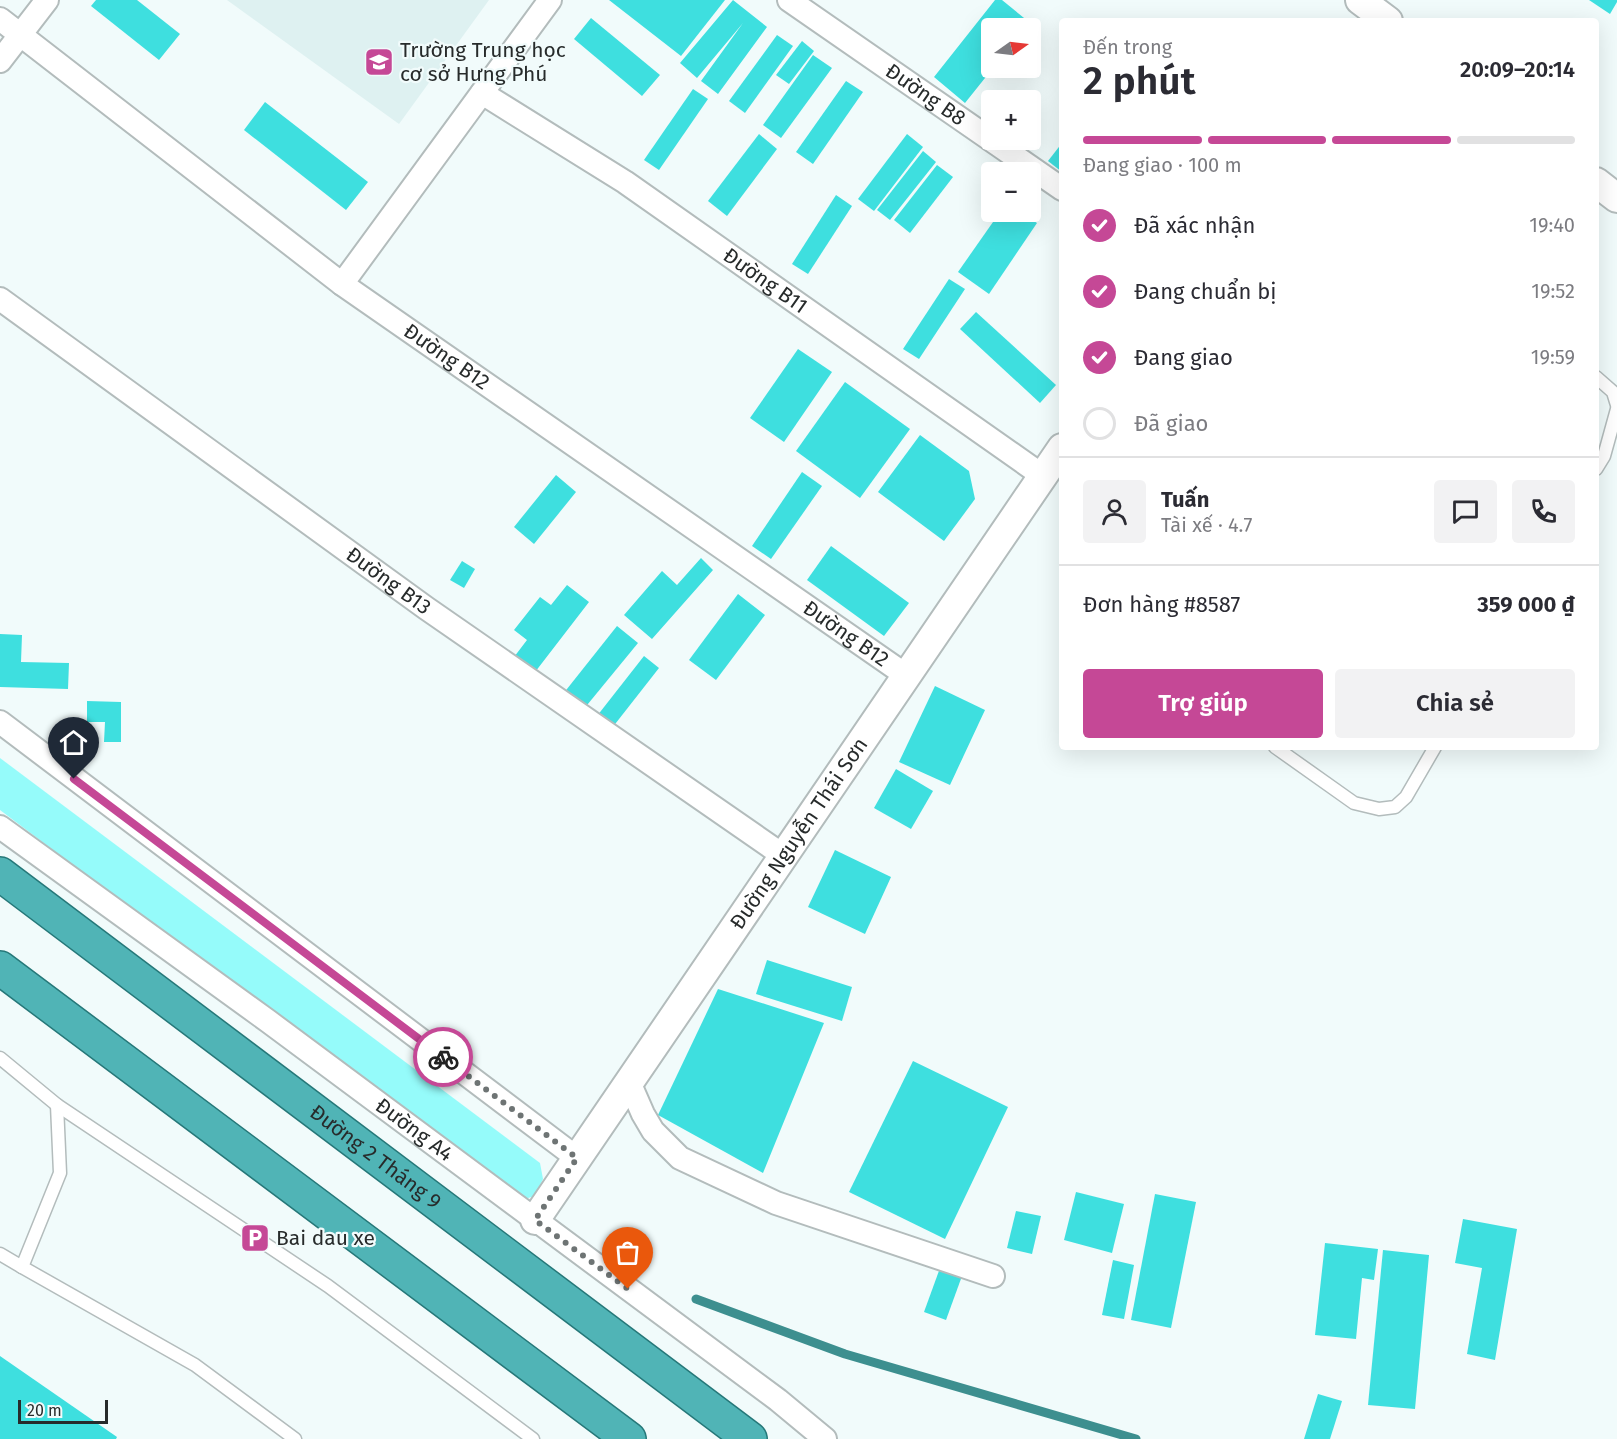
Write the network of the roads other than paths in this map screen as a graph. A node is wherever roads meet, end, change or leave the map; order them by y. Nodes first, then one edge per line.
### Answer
1 (47, 0) edge
2 (550, 0) edge
3 (789, 0) edge
4 (0, 19) edge
5 (21, 34) junction
6 (0, 61) edge
7 (482, 93) junction
8 (1599, 184) edge
9 (1059, 187) edge
10 (1617, 198) edge
11 (342, 284) junction
12 (0, 299) edge
13 (1599, 380) edge
14 (1617, 407) edge
15 (1059, 452) edge
16 (1599, 464) edge
17 (1043, 476) junction
18 (906, 676) junction
19 (0, 722) edge
20 (1279, 750) edge
21 (1433, 750) edge
22 (0, 827) edge
23 (784, 856) junction
24 (0, 874) edge
25 (0, 968) edge
26 (0, 1058) edge
27 (629, 1082) junction
28 (57, 1105) junction
29 (577, 1158) junction
30 (535, 1220) junction
31 (0, 1254) edge
32 (22, 1267) junction
33 (993, 1276) dead end
34 (295, 1439) edge
35 (533, 1439) edge
36 (629, 1439) edge
37 (750, 1439) edge
38 (825, 1439) edge

1 - 5 street
2 - 7 street
3 - 9 street, Đường B8
4 - 5 street, Đường B12
5 - 6 street
5 - 11 street, Đường B12
7 - 11 street
7 - 17 street, Đường B11
8 - 10 street
11 - 18 street, Đường B12
12 - 23 street, Đường B13
13 - 14 lane
14 - 16 lane
15 - 17 street, Đường Nguyễn Thái Sơn
17 - 18 street, Đường Nguyễn Thái Sơn
18 - 23 street, Đường Nguyễn Thái Sơn
19 - 29 street
20 - 21 lane
22 - 30 street, Đường A4
23 - 27 street, Đường Nguyễn Thái Sơn
24 - 37 highway, Đường 2 Tháng 9
25 - 36 highway
26 - 28 lane
27 - 29 street, Đường Nguyễn Thái Sơn
27 - 33 street
28 - 32 lane
28 - 35 lane
29 - 30 street, Đường Nguyễn Thái Sơn
30 - 38 street, Đường A4
31 - 32 lane
32 - 34 lane

